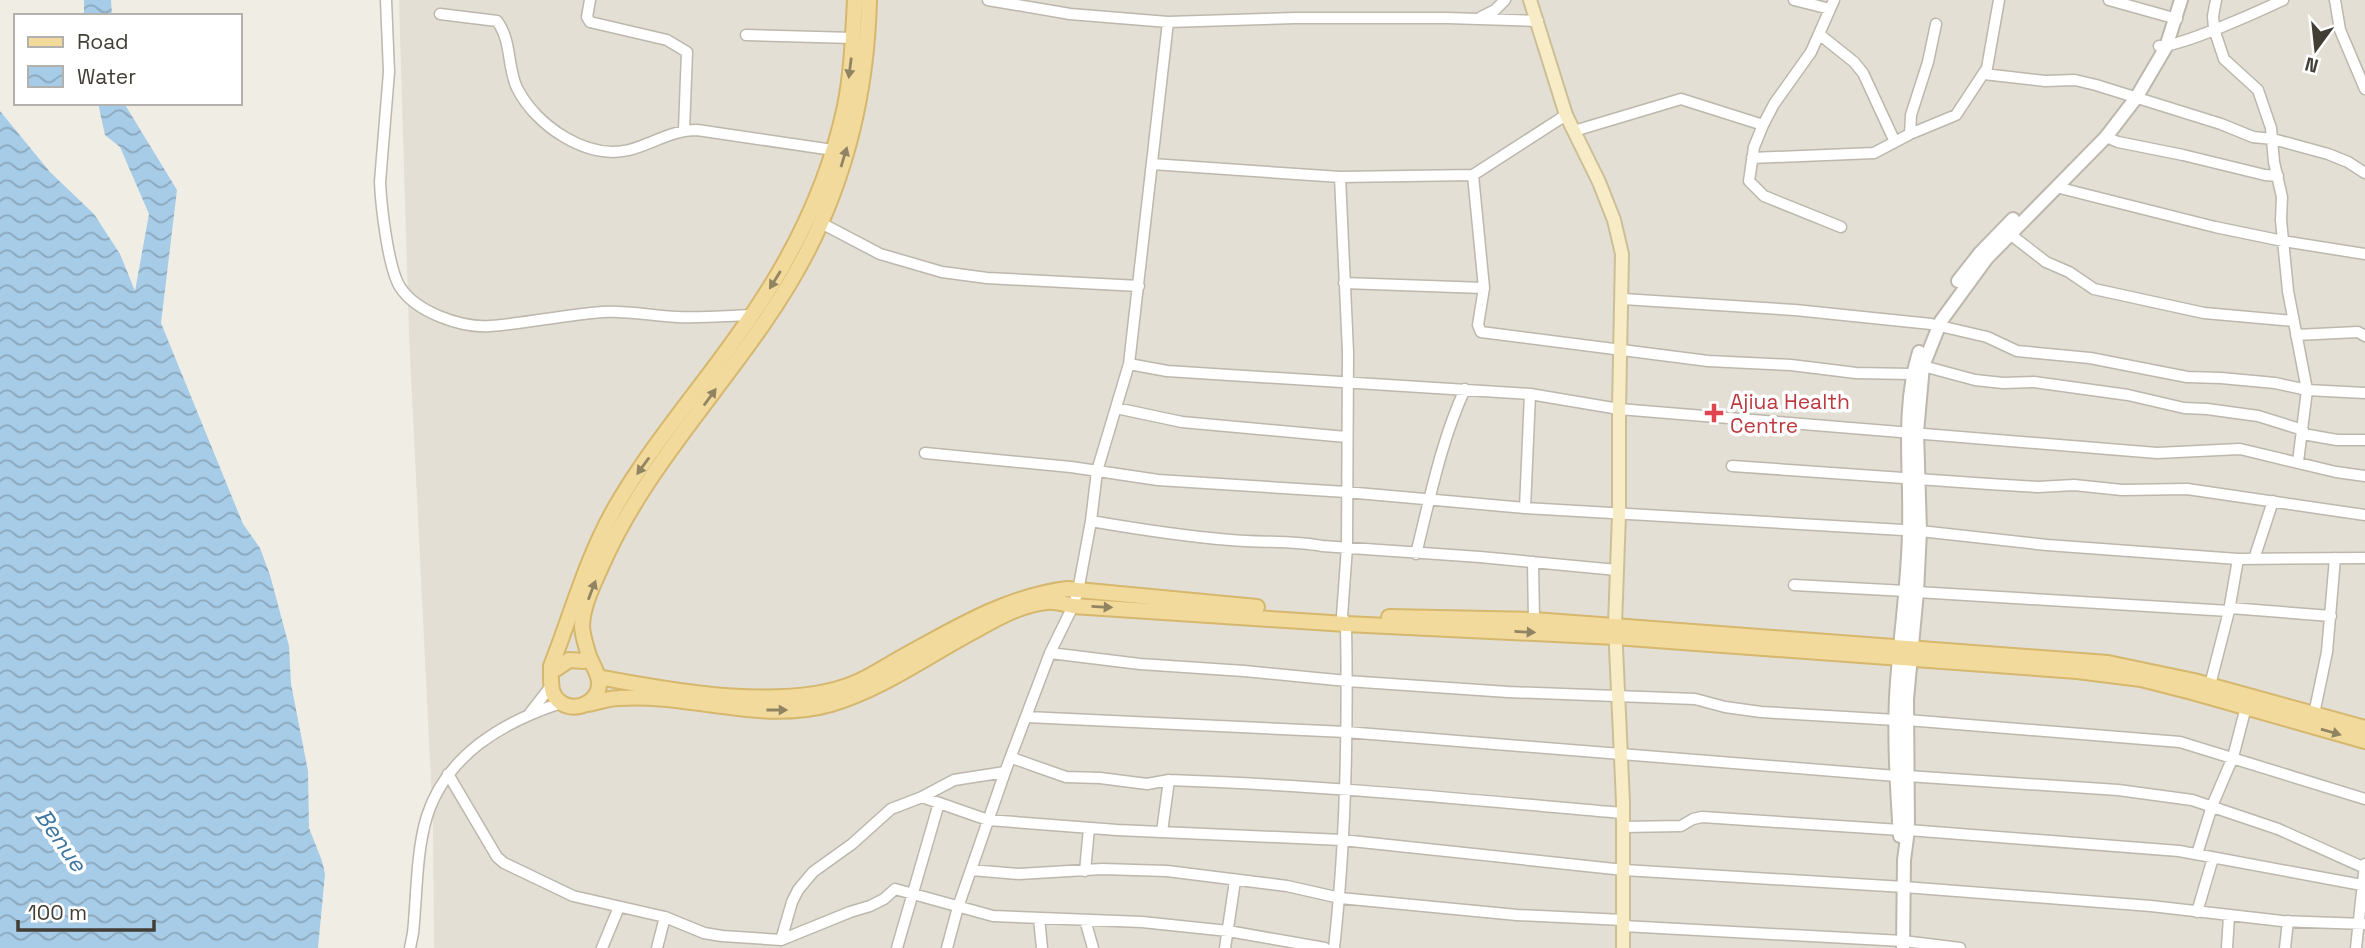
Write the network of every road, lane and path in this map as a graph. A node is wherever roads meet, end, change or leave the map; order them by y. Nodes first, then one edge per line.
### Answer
1 (386, 0) edge
2 (590, 0) edge
3 (989, 0) edge
4 (1505, 0) edge
5 (1530, 0) edge
6 (1794, 0) edge
7 (1999, 0) edge
8 (2109, 0) edge
9 (2175, 0) edge
10 (2181, 0) edge
11 (2216, 0) edge
12 (2283, 0) edge
13 (2335, 0) edge
14 (868, 1) edge
15 (1026, 3) edge
16 (1832, 4) edge
17 (440, 13) dead end
18 (1477, 18) junction
19 (2173, 18) junction
20 (1538, 21) junction
21 (1168, 22) junction
22 (1936, 24) dead end
23 (2214, 29) junction
24 (746, 34) dead end
25 (1819, 34) junction
26 (853, 38) junction
27 (2162, 46) junction
28 (1984, 74) junction
29 (2365, 89) edge
30 (2133, 97) junction
31 (1566, 115) junction
32 (1763, 125) junction
33 (684, 130) junction
34 (1574, 131) junction
35 (1910, 134) junction
36 (2106, 137) junction
37 (2273, 139) junction
38 (1895, 142) junction
39 (833, 150) junction
40 (1752, 158) junction
41 (1152, 164) junction
42 (2365, 173) edge
43 (1473, 175) junction
44 (2278, 176) junction
45 (1340, 177) junction
46 (2056, 187) junction
47 (821, 223) junction
48 (1841, 228) dead end
49 (2006, 231) junction
50 (2283, 241) junction
51 (2365, 254) edge
52 (1344, 283) junction
53 (1139, 286) junction
54 (1484, 288) junction
55 (1623, 299) junction
56 (752, 315) junction
57 (2294, 321) junction
58 (1935, 325) junction
59 (2296, 335) junction
60 (2365, 336) edge
61 (1620, 351) junction
62 (1129, 364) junction
63 (1923, 366) junction
64 (1911, 374) junction
65 (1348, 380) junction
66 (1465, 389) junction
67 (2307, 390) junction
68 (2365, 393) edge
69 (1530, 394) junction
70 (1116, 408) junction
71 (1619, 410) junction
72 (1912, 432) junction
73 (2303, 432) junction
74 (1346, 437) junction
75 (2365, 440) edge
76 (925, 453) dead end
77 (2298, 463) junction
78 (1732, 466) dead end
79 (1097, 471) junction
80 (2365, 476) edge
81 (1914, 479) junction
82 (1346, 492) junction
83 (1430, 499) junction
84 (2273, 502) junction
85 (1525, 508) junction
86 (1619, 514) junction
87 (2365, 514) edge
88 (1091, 521) junction
89 (1914, 531) junction
90 (1347, 547) junction
91 (1416, 554) junction
92 (2335, 558) junction
93 (2365, 558) edge
94 (2238, 559) junction
95 (2253, 559) junction
96 (1533, 562) junction
97 (1617, 570) junction
98 (1794, 585) dead end
99 (1078, 591) junction
100 (1912, 592) junction
101 (1073, 606) junction
102 (2230, 610) junction
103 (2332, 616) junction
104 (1344, 620) junction
105 (1534, 620) junction
106 (1615, 631) junction
107 (1050, 653) junction
108 (1906, 653) junction
109 (589, 656) junction
110 (551, 666) junction
111 (598, 677) junction
112 (1347, 681) junction
113 (2210, 685) junction
114 (551, 686) junction
115 (1619, 697) junction
116 (561, 703) junction
117 (588, 704) junction
118 (2246, 707) junction
119 (530, 713) junction
120 (2314, 714) junction
121 (1027, 717) junction
122 (1902, 720) junction
123 (2365, 728) edge
124 (1346, 732) junction
125 (2365, 741) edge
126 (1622, 755) junction
127 (2234, 757) junction
128 (1012, 758) junction
129 (1005, 772) junction
130 (447, 774) junction
131 (1901, 776) junction
132 (1169, 780) junction
133 (1344, 788) junction
134 (922, 797) junction
135 (2365, 799) edge
136 (939, 803) junction
137 (2213, 806) junction
138 (1623, 813) junction
139 (988, 820) junction
140 (1623, 827) junction
141 (1089, 828) junction
142 (1904, 830) junction
143 (1162, 832) junction
144 (1342, 840) junction
145 (2197, 854) junction
146 (2213, 858) junction
147 (2365, 866) edge
148 (971, 870) junction
149 (1623, 870) junction
150 (1085, 871) junction
151 (1235, 881) junction
152 (2362, 885) junction
153 (1904, 887) junction
154 (912, 894) junction
155 (1340, 898) junction
156 (619, 907) junction
157 (958, 908) junction
158 (2197, 912) junction
159 (665, 916) junction
160 (2230, 916) junction
161 (1039, 918) junction
162 (1085, 920) junction
163 (2288, 921) junction
164 (1623, 923) junction
165 (2363, 924) edge
166 (1228, 931) junction
167 (793, 936) junction
168 (780, 940) junction
169 (1903, 945) edge
170 (410, 948) edge
171 (602, 948) edge
172 (657, 948) edge
173 (797, 948) edge
174 (897, 948) edge
175 (947, 948) edge
176 (1042, 948) edge
177 (1093, 948) edge
178 (1225, 948) edge
179 (1325, 948) edge
180 (1334, 948) edge
181 (1623, 948) edge
182 (1960, 948) edge
183 (2227, 948) edge
184 (2285, 948) edge
185 (2356, 948) edge

1 - 56 street
2 - 33 street
3 - 15 street
4 - 18 street
5 - 20 main road
6 - 16 street
7 - 28 street
8 - 19 street
9 - 19 street
10 - 19 street
11 - 23 street
12 - 23 street
13 - 29 street
14 - 26 main road
47 -> 14 main road
15 - 21 street
16 - 25 street
17 - 33 street
18 - 20 street
18 - 21 street
19 - 27 street
20 - 31 main road
21 - 41 street
22 - 35 street
23 - 27 street
23 - 37 street
24 - 26 street
25 - 32 street
25 - 38 street
26 -> 39 main road
27 - 30 street
28 - 30 street
28 - 35 street
30 - 36 street
30 - 37 street
30 - 49 street
31 - 34 main road
31 - 43 street
32 - 34 street
32 - 40 street
33 - 39 street
34 - 55 main road
35 - 38 street
36 - 44 street
36 - 46 street
37 - 42 street
37 - 44 street
38 - 40 street
39 -> 56 main road
40 - 48 street
41 - 45 street
41 - 53 street
43 - 45 street
43 - 54 street
44 - 50 street
45 - 52 street
46 - 49 street
46 - 50 street
47 - 53 street
109 -> 47 main road
49 - 57 street
49 - 58 street
50 - 51 street
50 - 57 street
52 - 54 street
52 - 65 street
53 - 62 street
54 - 61 street
55 - 58 street
55 - 61 main road
56 -> 110 main road
57 - 59 street
58 - 63 street
58 - 64 street
58 - 67 street
59 - 60 street
59 - 67 street
61 - 64 street
61 - 71 main road
62 - 65 street
62 - 70 street
63 - 72 street
63 - 73 street
64 - 72 street
65 - 66 street
65 - 74 street
66 - 69 street
66 - 83 street
67 - 68 street
67 - 73 street
69 - 71 street
69 - 85 street
70 - 74 street
70 - 79 street
71 - 72 street
71 - 86 main road
72 - 77 street
72 - 81 street
73 - 75 street
73 - 77 street
74 - 82 street
76 - 79 street
77 - 80 street
78 - 81 street
79 - 82 street
79 - 88 street
81 - 84 street
81 - 89 street
82 - 83 street
82 - 90 street
83 - 85 street
83 - 91 street
84 - 87 street
84 - 95 street
85 - 86 street
86 - 89 street
86 - 97 main road
88 - 90 street
88 - 99 street
89 - 94 street
89 - 100 street
90 - 91 street
90 - 104 street
91 - 96 street
92 - 93 street
92 - 95 street
92 - 103 street
94 - 95 street
94 - 102 street
96 - 97 street
96 - 105 street
97 - 106 main road
98 - 100 street
99 - 101 street
99 - 104 main road
99 - 111 main road
100 - 102 street
100 - 108 street
101 -> 104 main road
101 - 107 street
117 -> 101 main road
102 - 103 street
102 - 113 street
103 - 120 street
104 - 105 main road
104 -> 106 main road
104 - 112 street
105 - 106 main road
106 - 108 main road
106 - 115 main road
107 - 112 street
107 - 121 street
108 - 113 main road
108 - 118 main road
108 - 122 street
109 - 110 main road
109 - 111 main road
110 - 114 main road
111 - 117 main road
112 - 115 street
112 - 124 street
113 - 120 main road
114 - 116 main road
114 - 119 street
115 - 122 street
115 - 126 main road
116 - 117 main road
116 - 119 street
118 -> 125 main road
118 - 127 street
119 - 130 street
120 - 123 main road
121 - 124 street
121 - 128 street
122 - 127 street
122 - 131 street
124 - 126 street
124 - 133 street
126 - 131 street
126 - 138 main road
127 - 135 street
127 - 137 street
128 - 129 street
128 - 132 street
129 - 134 street
129 - 139 street
130 - 156 street
130 - 170 street
131 - 137 street
131 - 142 street
132 - 133 street
132 - 143 street
133 - 138 street
133 - 144 street
134 - 136 street
134 - 168 street
136 - 139 street
136 - 154 street
137 - 145 street
137 - 147 street
138 - 140 main road
139 - 141 street
139 - 148 street
140 - 142 street
140 - 149 main road
141 - 143 street
141 - 150 street
142 - 145 street
142 - 153 street
143 - 144 street
144 - 149 street
144 - 155 street
145 - 146 street
146 - 152 street
146 - 158 street
147 - 152 street
148 - 150 street
148 - 157 street
149 - 153 street
149 - 164 main road
150 - 151 street
151 - 155 street
151 - 166 street
152 - 165 street
153 - 158 street
153 - 169 street
154 - 157 street
154 - 167 street
154 - 174 street
155 - 164 street
155 - 180 street
156 - 159 street
156 - 171 street
157 - 161 street
157 - 175 street
158 - 160 street
159 - 168 street
159 - 172 street
160 - 163 street
160 - 183 street
161 - 162 street
161 - 176 street
162 - 166 street
162 - 177 street
163 - 165 street
163 - 184 street
164 - 169 street
164 - 181 main road
165 - 185 street
166 - 178 street
166 - 179 street
167 - 168 street
167 - 173 street
169 - 182 street

